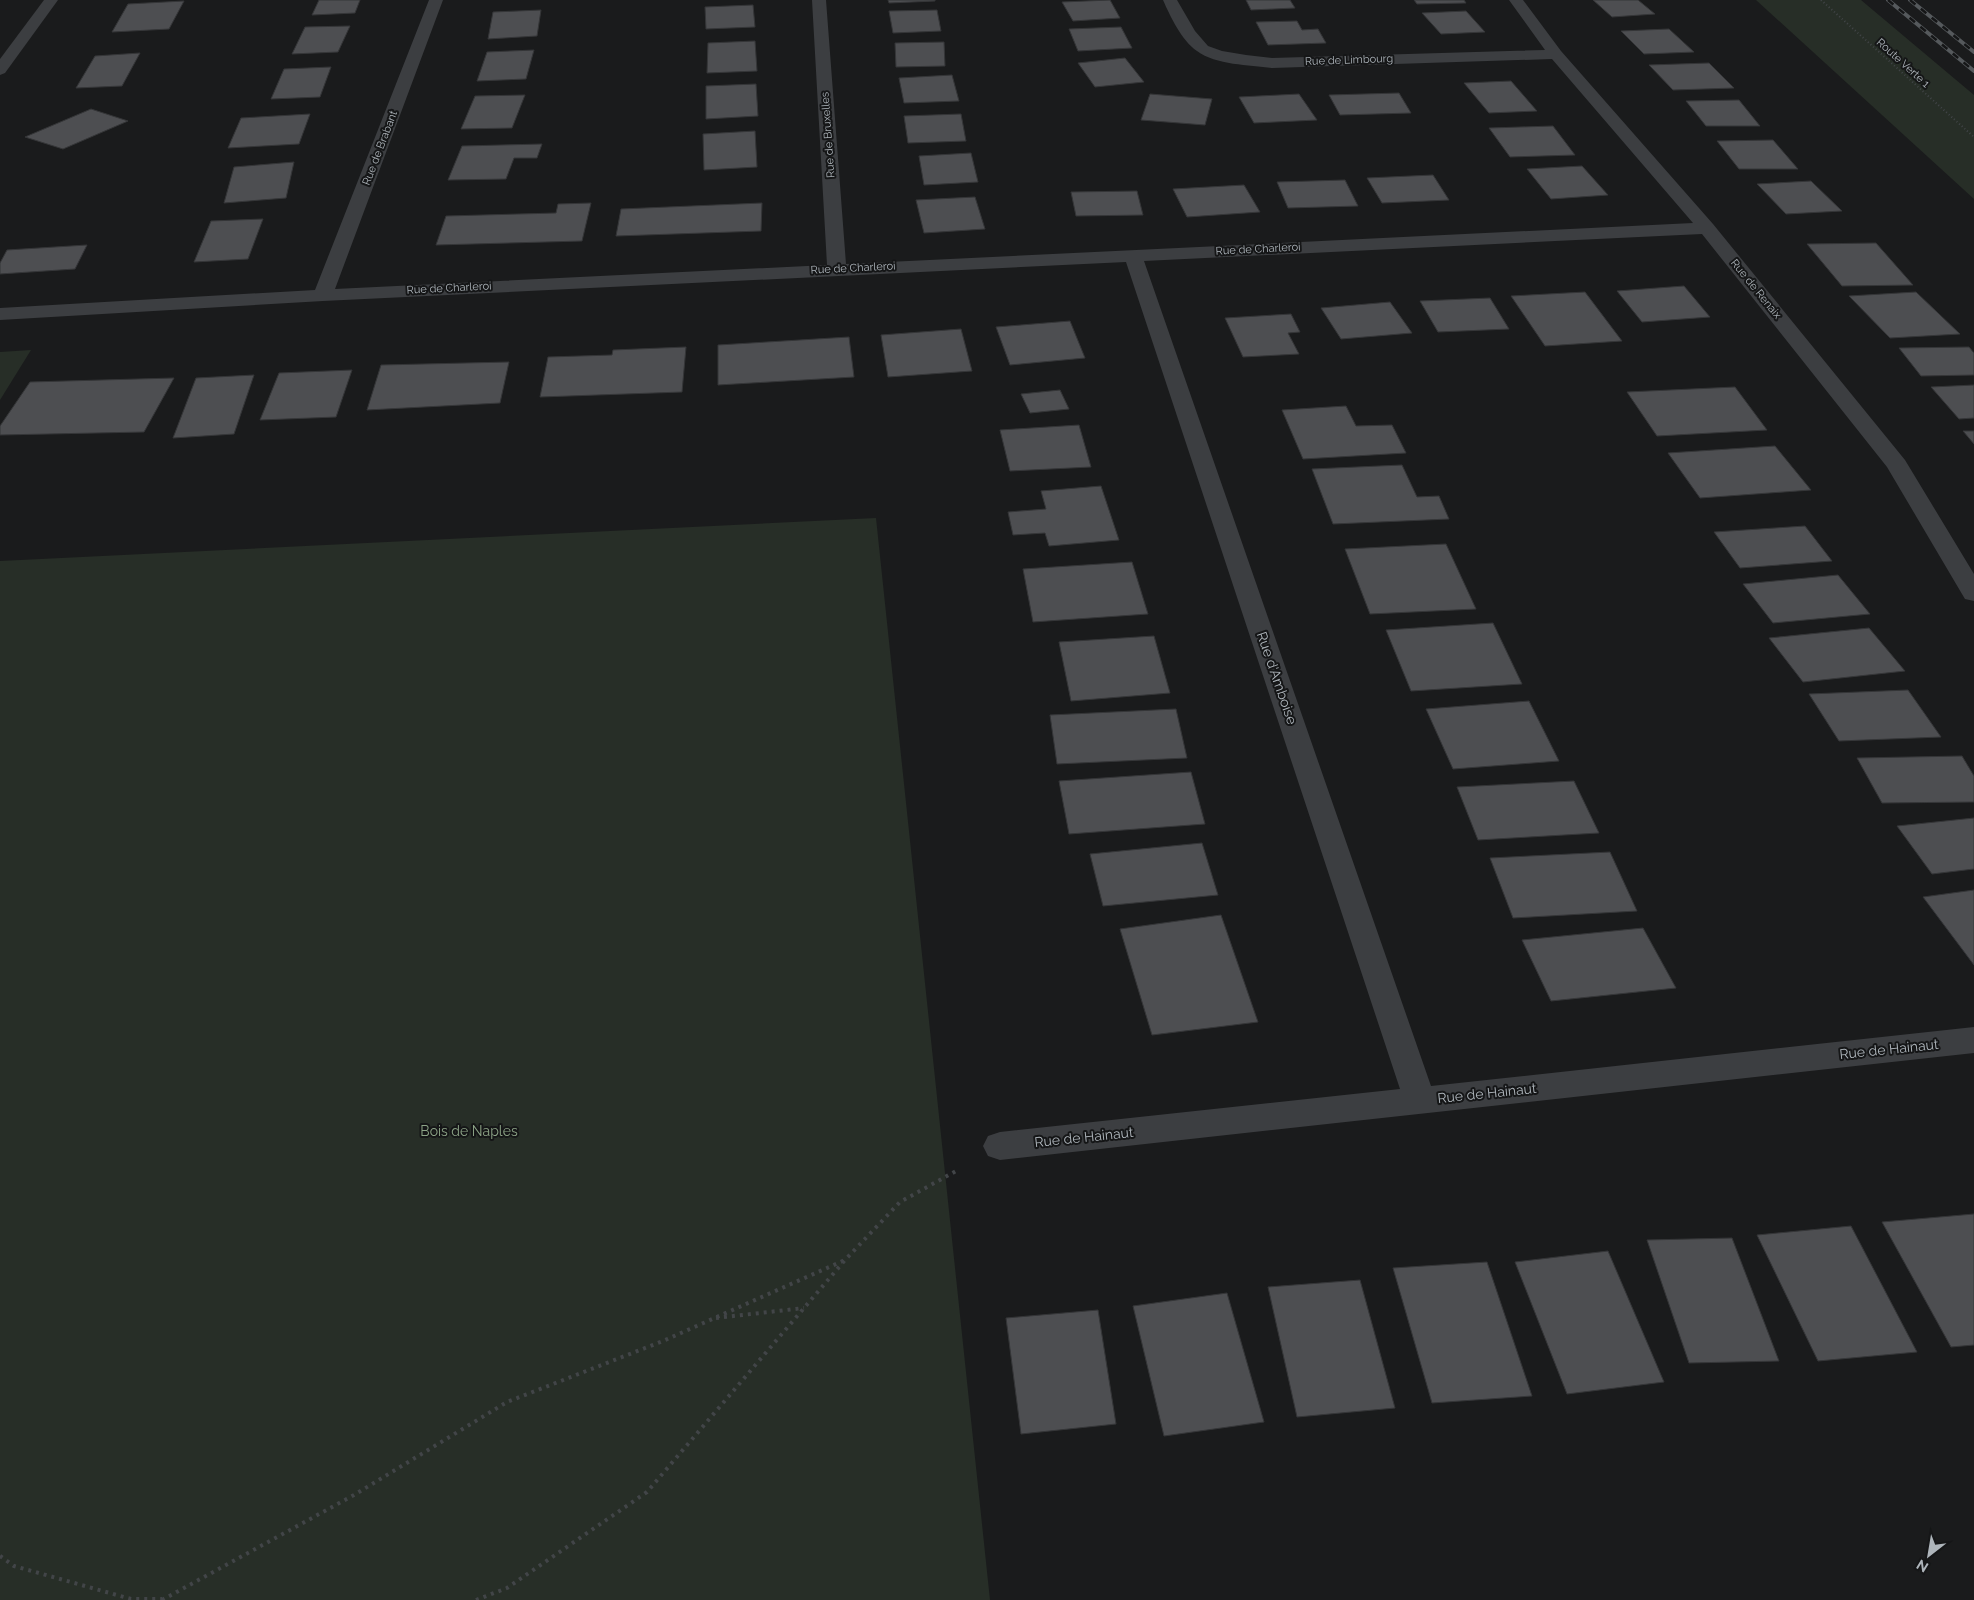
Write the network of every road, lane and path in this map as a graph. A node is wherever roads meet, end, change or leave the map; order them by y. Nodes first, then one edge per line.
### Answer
1 (51, 0) edge
2 (436, 0) edge
3 (819, 0) edge
4 (1170, 0) edge
5 (1516, 0) edge
6 (1821, 0) edge
7 (1556, 54) junction
8 (0, 70) edge
9 (1974, 137) edge
10 (1707, 228) junction
11 (1133, 255) junction
12 (837, 269) junction
13 (323, 295) junction
14 (0, 314) edge
15 (1974, 594) edge
16 (1974, 1040) edge
17 (1420, 1101) junction
18 (1000, 1146) joint
19 (845, 1260) junction
20 (804, 1308) junction
21 (712, 1319) junction
22 (0, 1556) edge
23 (163, 1600) edge
24 (476, 1600) edge

1 - 8 street
2 - 13 street, Rue de Brabant
3 - 12 street, Rue de Bruxelles
4 - 7 street, Rue de Limbourg
5 - 7 street, Rue de Renaix
6 - 9 path, Route Verte 1
7 - 10 street, Rue de Renaix
10 - 11 street, Rue de Charleroi
10 - 15 street, Rue de Renaix
11 - 12 street, Rue de Charleroi
11 - 17 street, Rue d'Amboise
12 - 13 street, Rue de Charleroi
13 - 14 street, Rue de Charleroi
16 - 17 street, Rue de Hainaut
17 - 18 street, Rue de Hainaut
18 - 19 path
19 - 20 path
19 - 21 path
20 - 21 path
20 - 24 path
21 - 23 path
22 - 23 path

